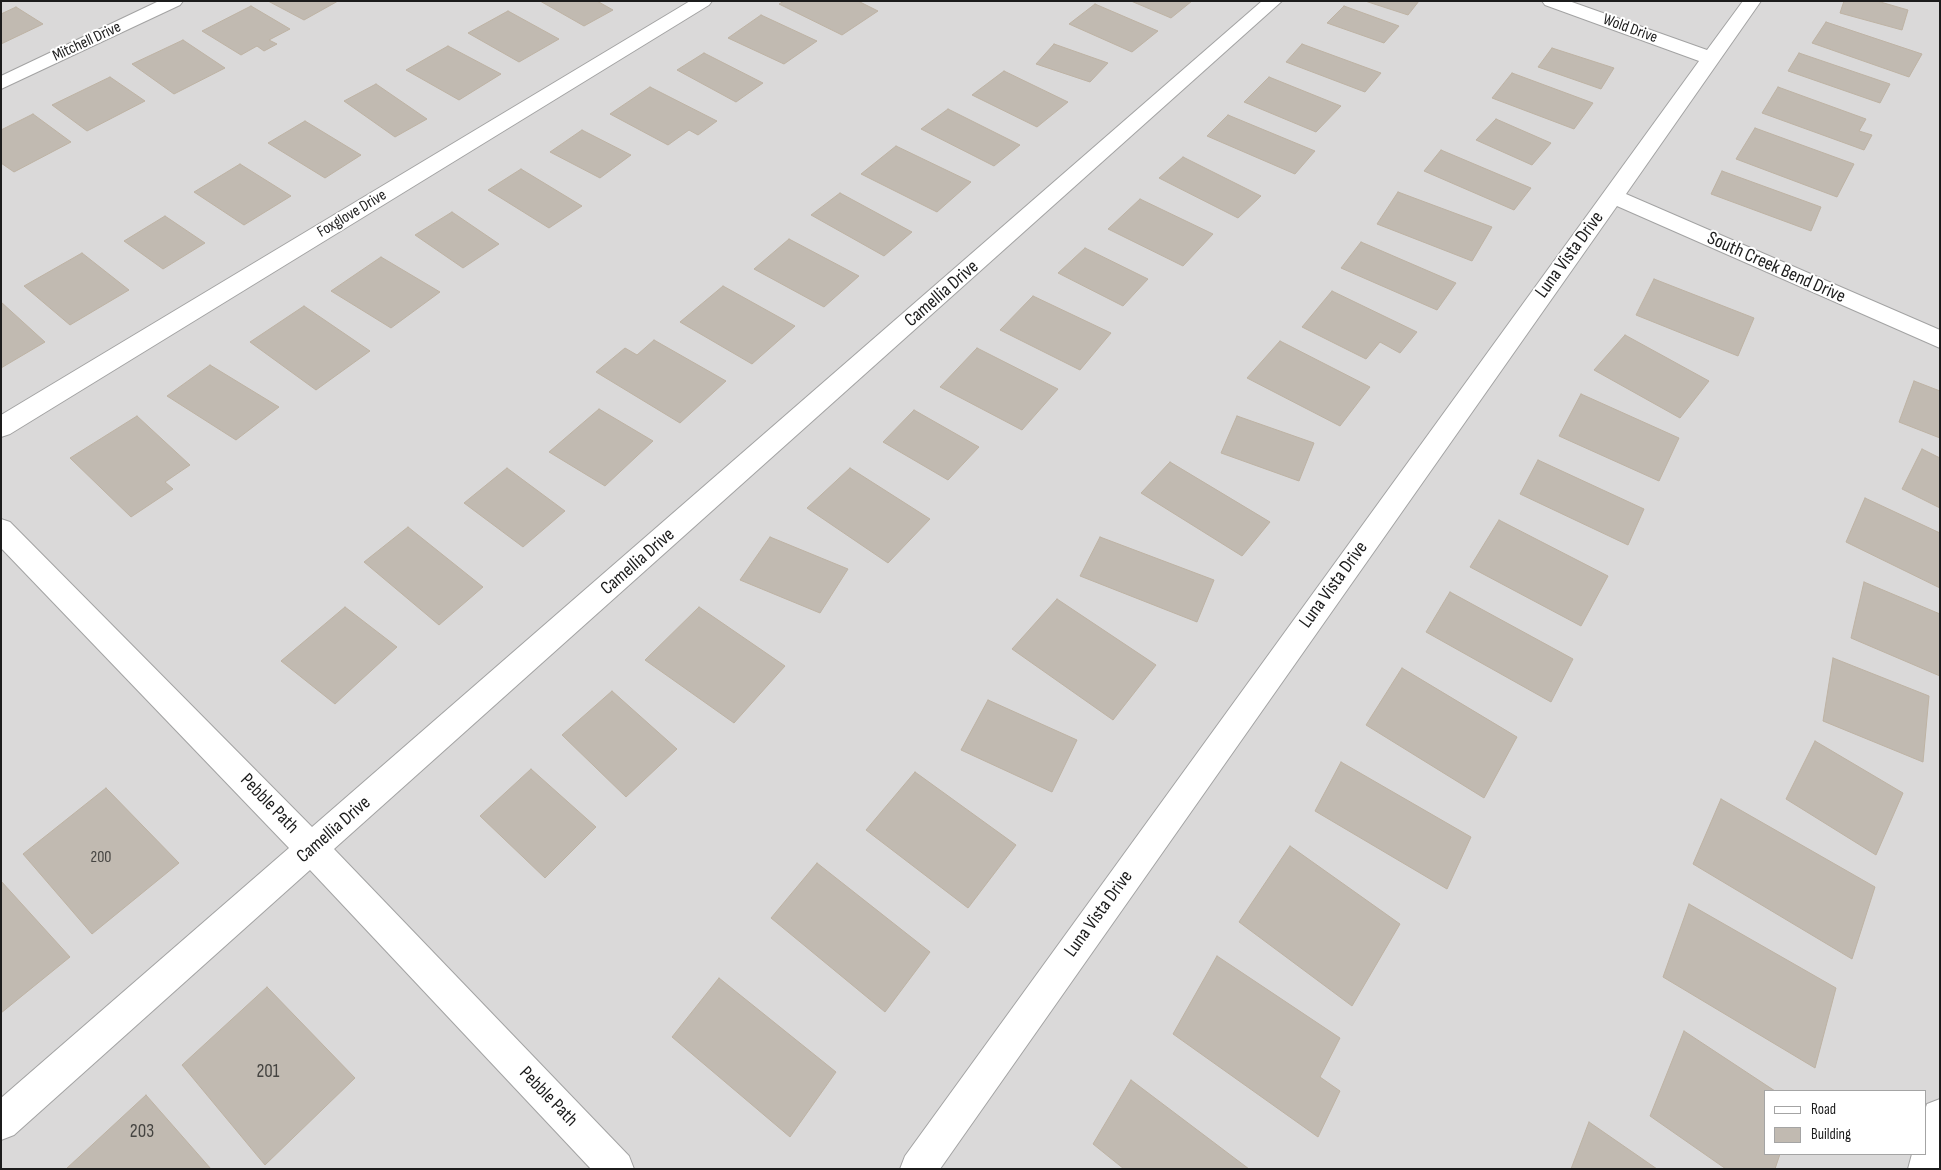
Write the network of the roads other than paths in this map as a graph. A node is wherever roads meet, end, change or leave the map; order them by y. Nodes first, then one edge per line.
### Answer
1 (174, 1) edge
2 (703, 1) edge
3 (1274, 1) edge
4 (1552, 1) edge
5 (1752, 1) edge
6 (1710, 58) junction
7 (1, 83) edge
8 (1612, 196) junction
9 (1940, 340) edge
10 (1, 427) edge
11 (1, 530) edge
12 (313, 850) junction
13 (1940, 1117) edge
14 (1, 1122) edge
15 (616, 1169) edge
16 (918, 1169) edge
17 (1926, 1169) edge

1 - 7 street, Mitchell Drive
2 - 10 street, Foxglove Drive
3 - 12 street, Camellia Drive
4 - 6 street, Wold Drive
5 - 6 street, Luna Vista Drive
6 - 8 street, Luna Vista Drive
8 - 9 street, South Creek Bend Drive
8 - 16 street, Luna Vista Drive
11 - 12 street, Pebble Path
12 - 14 street, Camellia Drive
12 - 15 street, Pebble Path
13 - 17 street

